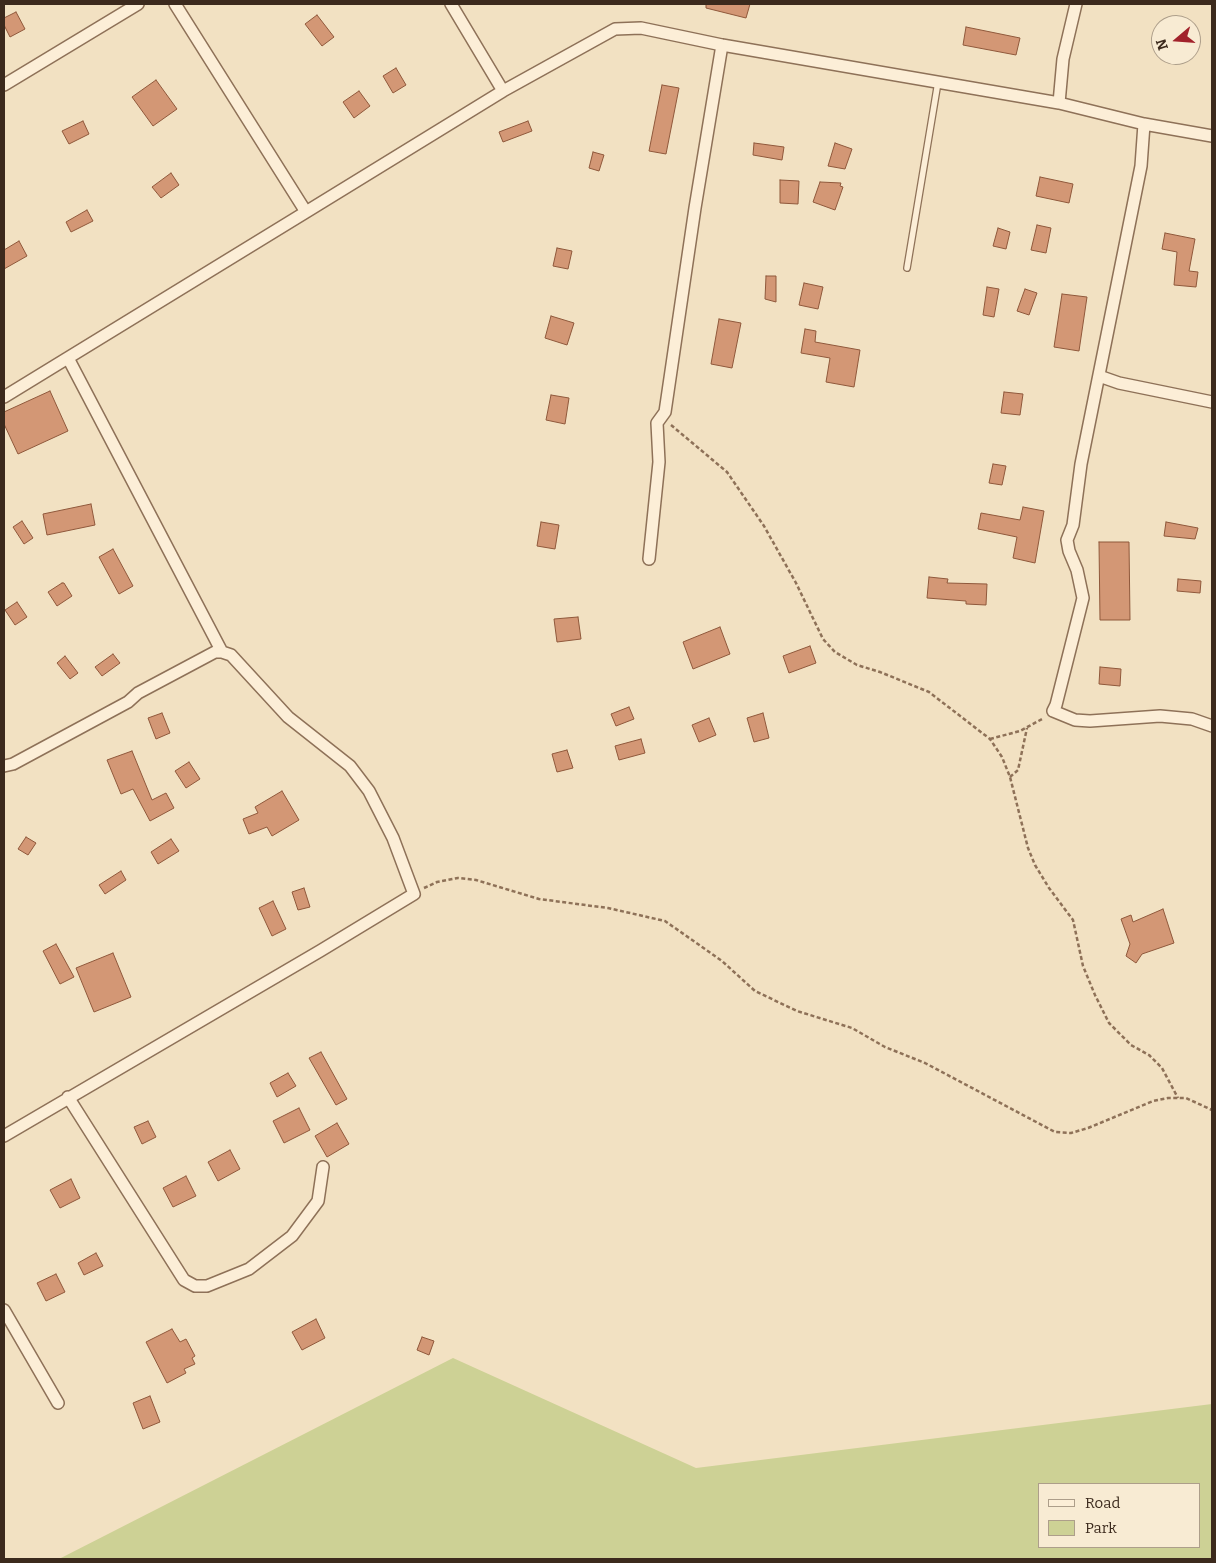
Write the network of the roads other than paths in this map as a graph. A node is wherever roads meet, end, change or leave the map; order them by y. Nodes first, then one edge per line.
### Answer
1 (138, 4) edge
2 (175, 4) edge
3 (451, 4) edge
4 (1076, 4) edge
5 (722, 45) junction
6 (938, 82) junction
7 (4, 85) edge
8 (503, 91) junction
9 (1059, 103) junction
10 (1144, 124) junction
11 (1212, 136) edge
12 (306, 212) junction
13 (907, 268) dead end
14 (68, 358) junction
15 (1098, 376) junction
16 (4, 397) edge
17 (1212, 402) edge
18 (649, 559) dead end
19 (222, 652) junction
20 (1212, 726) edge
21 (4, 766) edge
22 (68, 1097) junction
23 (4, 1136) edge
24 (323, 1167) dead end
25 (4, 1310) edge
26 (58, 1403) dead end

1 - 7 street
2 - 12 street
3 - 8 street
4 - 9 street
5 - 6 street
5 - 8 street
5 - 18 street
6 - 9 street
6 - 13 lane
8 - 12 street
9 - 10 street
10 - 11 street
10 - 15 street
12 - 14 street
14 - 16 street
14 - 19 street
15 - 17 street
15 - 20 street
19 - 21 street
19 - 22 street
22 - 23 street
22 - 24 street
25 - 26 street

